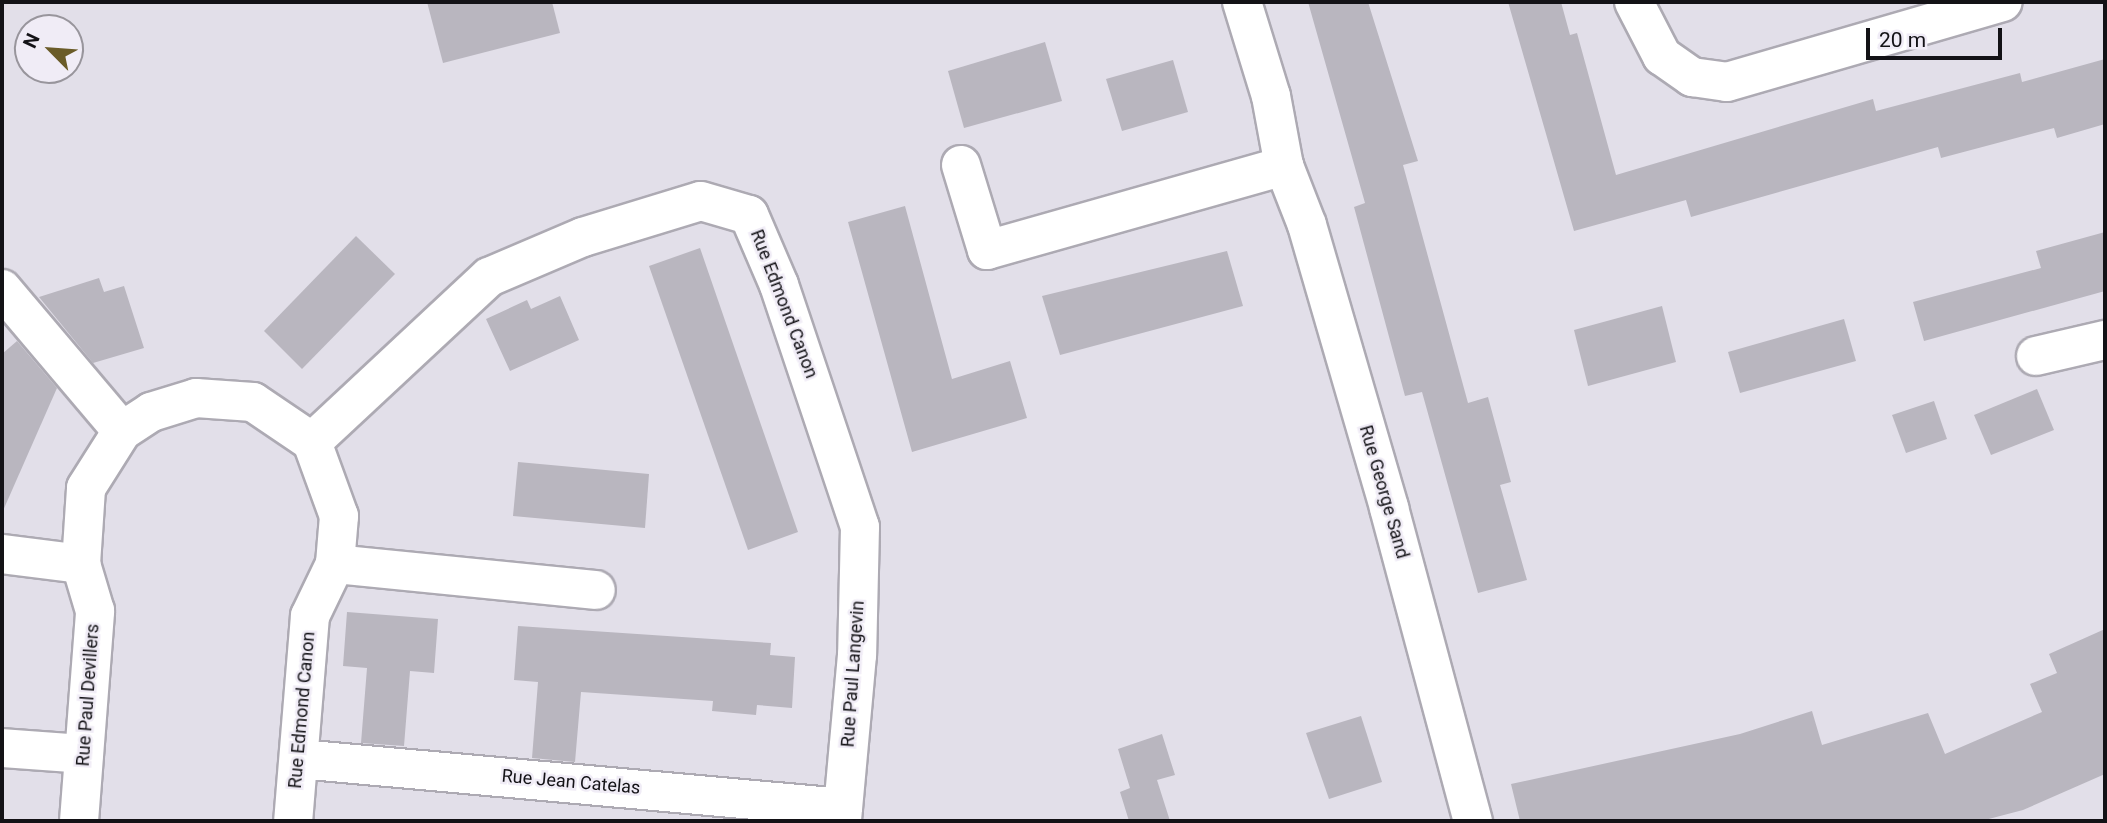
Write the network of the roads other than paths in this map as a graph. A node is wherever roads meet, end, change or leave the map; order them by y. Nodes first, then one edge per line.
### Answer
1 (1242, 2) edge
2 (1634, 2) edge
3 (2003, 2) edge
4 (961, 165) dead end
5 (1284, 166) junction
6 (2, 289) edge
7 (2105, 340) edge
8 (2036, 356) dead end
9 (121, 431) junction
10 (312, 442) junction
11 (860, 527) joint
12 (2, 554) edge
13 (81, 564) junction
14 (335, 564) junction
15 (596, 590) dead end
16 (2, 748) edge
17 (84, 754) junction
18 (299, 759) junction
19 (842, 815) edge
20 (79, 821) edge
21 (293, 821) edge
22 (1473, 821) edge

1 - 5 street, Rue George Sand
2 - 3 street
4 - 5 street
5 - 22 street, Rue George Sand
6 - 9 street
7 - 8 street
9 - 10 street
9 - 13 street, Rue Paul Devillers
10 - 11 street, Rue Edmond Canon
10 - 14 street, Rue Edmond Canon
11 - 19 street, Rue Paul Langevin
12 - 13 street
13 - 17 street, Rue Paul Devillers
14 - 15 street
14 - 18 street, Rue Edmond Canon
16 - 17 street
17 - 20 street, Rue Paul Devillers
18 - 19 street, Rue Jean Catelas
18 - 21 street, Rue Edmond Canon

